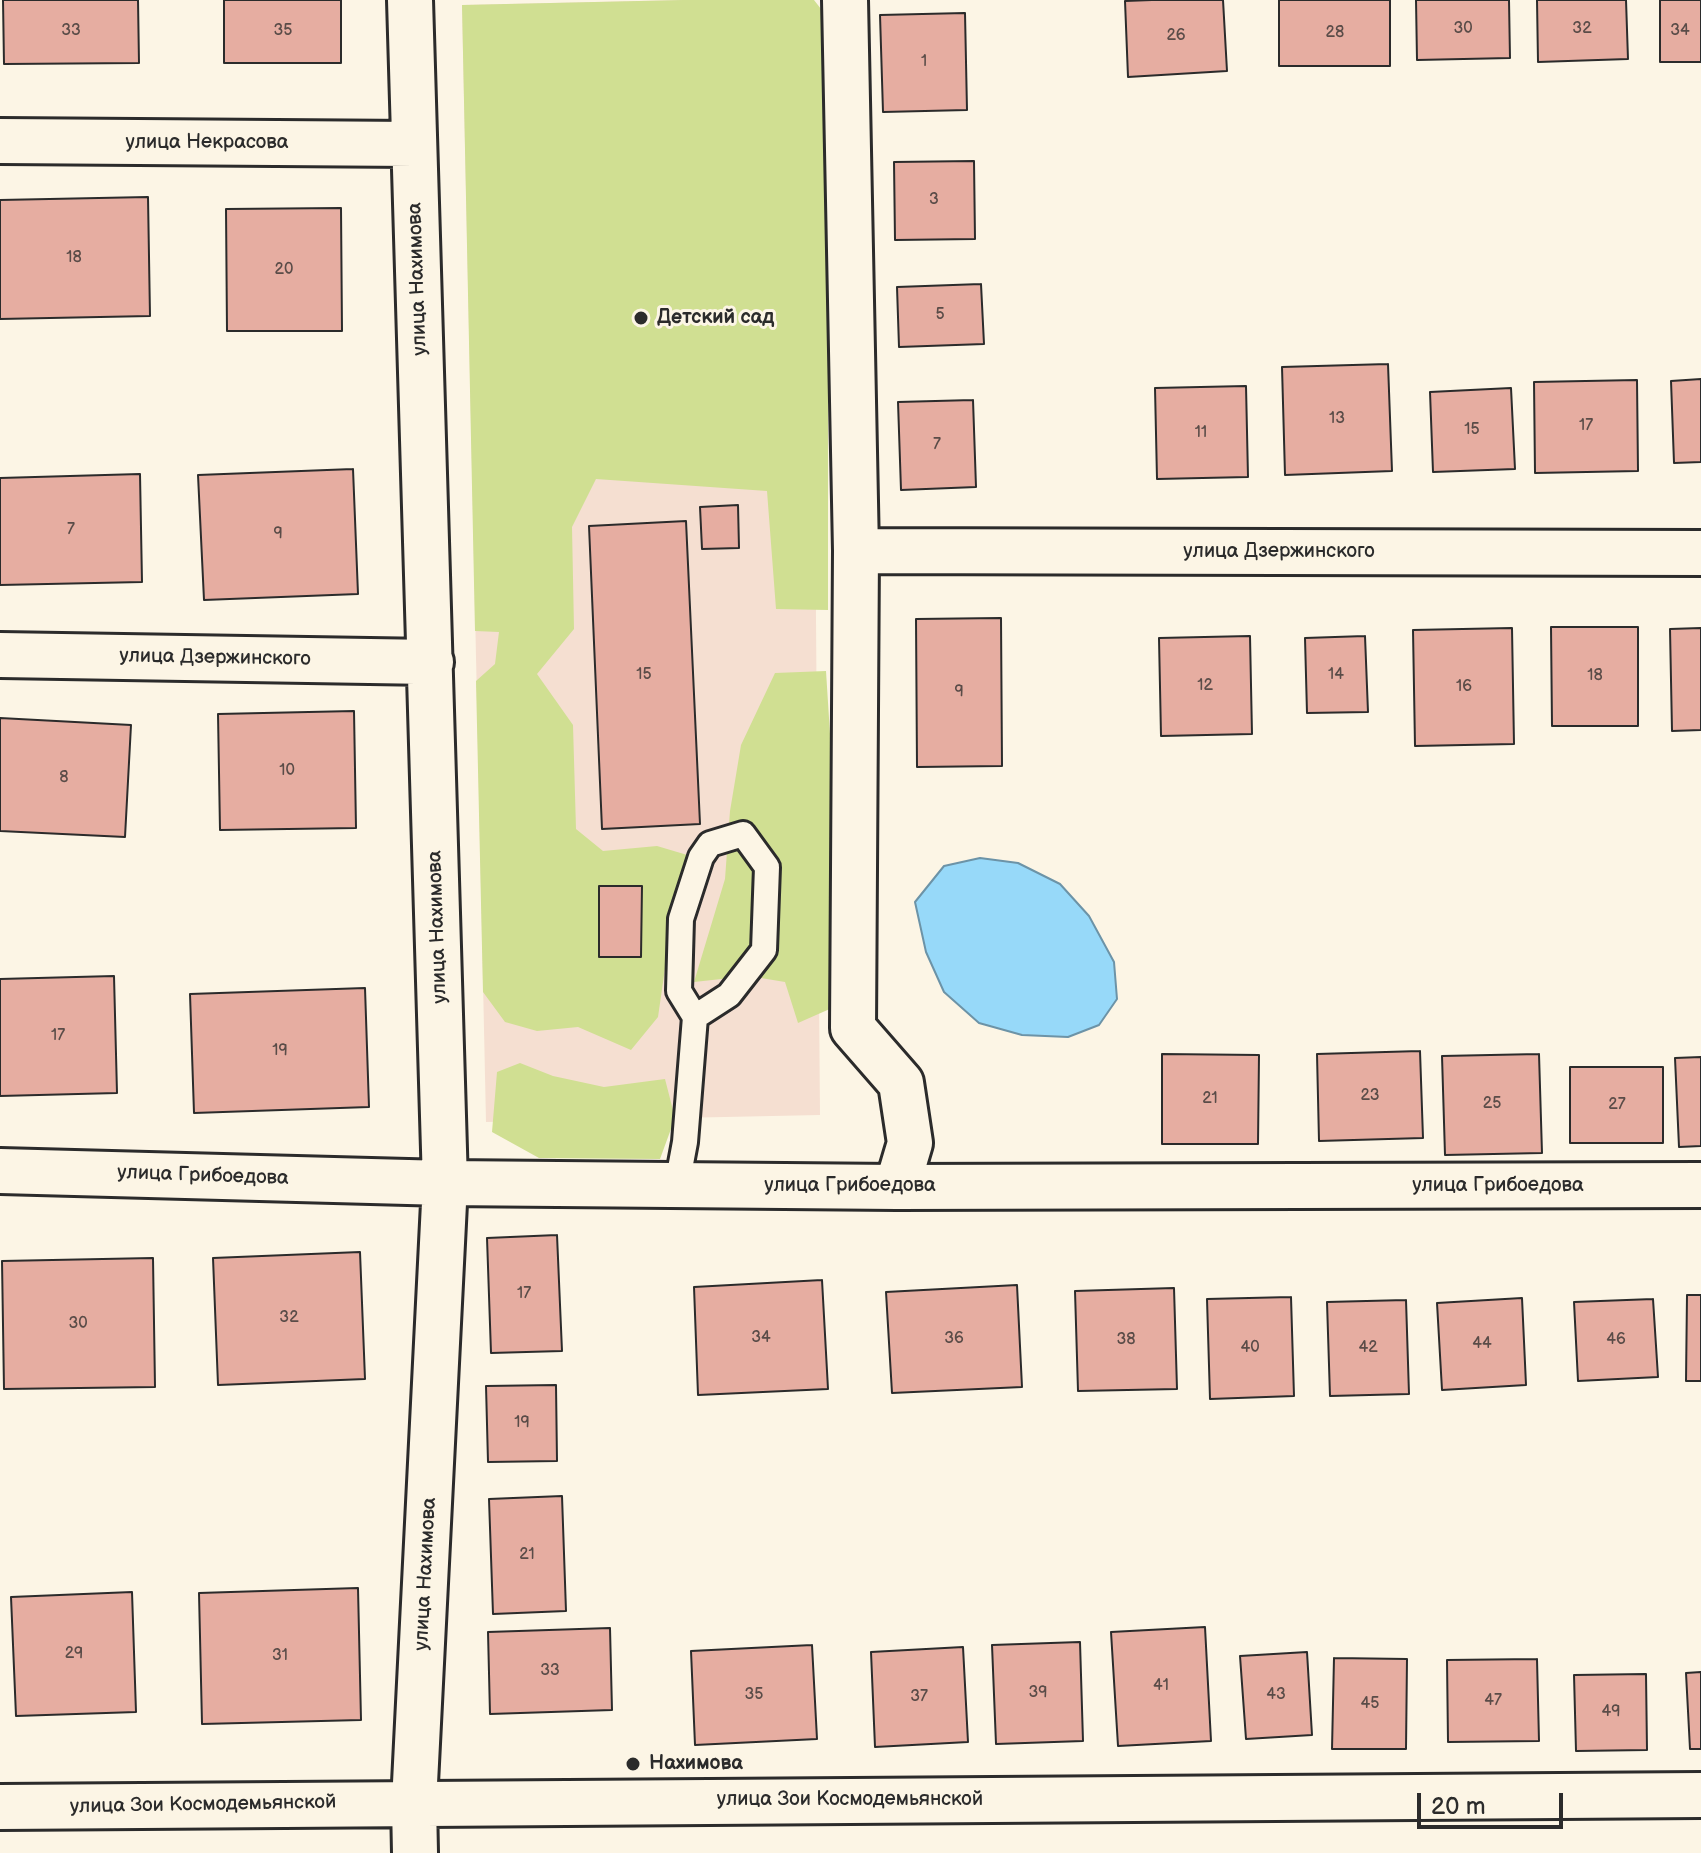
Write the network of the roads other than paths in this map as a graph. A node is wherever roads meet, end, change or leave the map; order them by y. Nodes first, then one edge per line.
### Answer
1 (410, 0) edge
2 (845, 0) edge
3 (0, 141) edge
4 (414, 144) junction
5 (856, 551) junction
6 (1701, 553) edge
7 (0, 655) edge
8 (431, 662) junction
9 (695, 1017) junction
10 (0, 1171) edge
11 (445, 1183) junction
12 (677, 1185) junction
13 (1701, 1185) edge
14 (897, 1187) junction
15 (1701, 1795) edge
16 (414, 1803) junction
17 (0, 1807) edge
18 (415, 1853) edge

1 - 4 street, улица Нахимова
2 - 5 street
3 - 4 street, улица Некрасова
4 - 8 street, улица Нахимова
5 - 6 street, улица Дзержинского
5 - 14 street
7 - 8 street, улица Дзержинского
8 - 11 street, улица Нахимова
9 - 9 lane
9 - 12 lane
10 - 11 street, улица Грибоедова
11 - 12 street, улица Грибоедова
11 - 16 street, улица Нахимова
12 - 14 street, улица Грибоедова
13 - 14 street, улица Грибоедова
15 - 16 street, улица Зои Космодемьянской
16 - 17 street, улица Зои Космодемьянской
16 - 18 street, улица Нахимова

